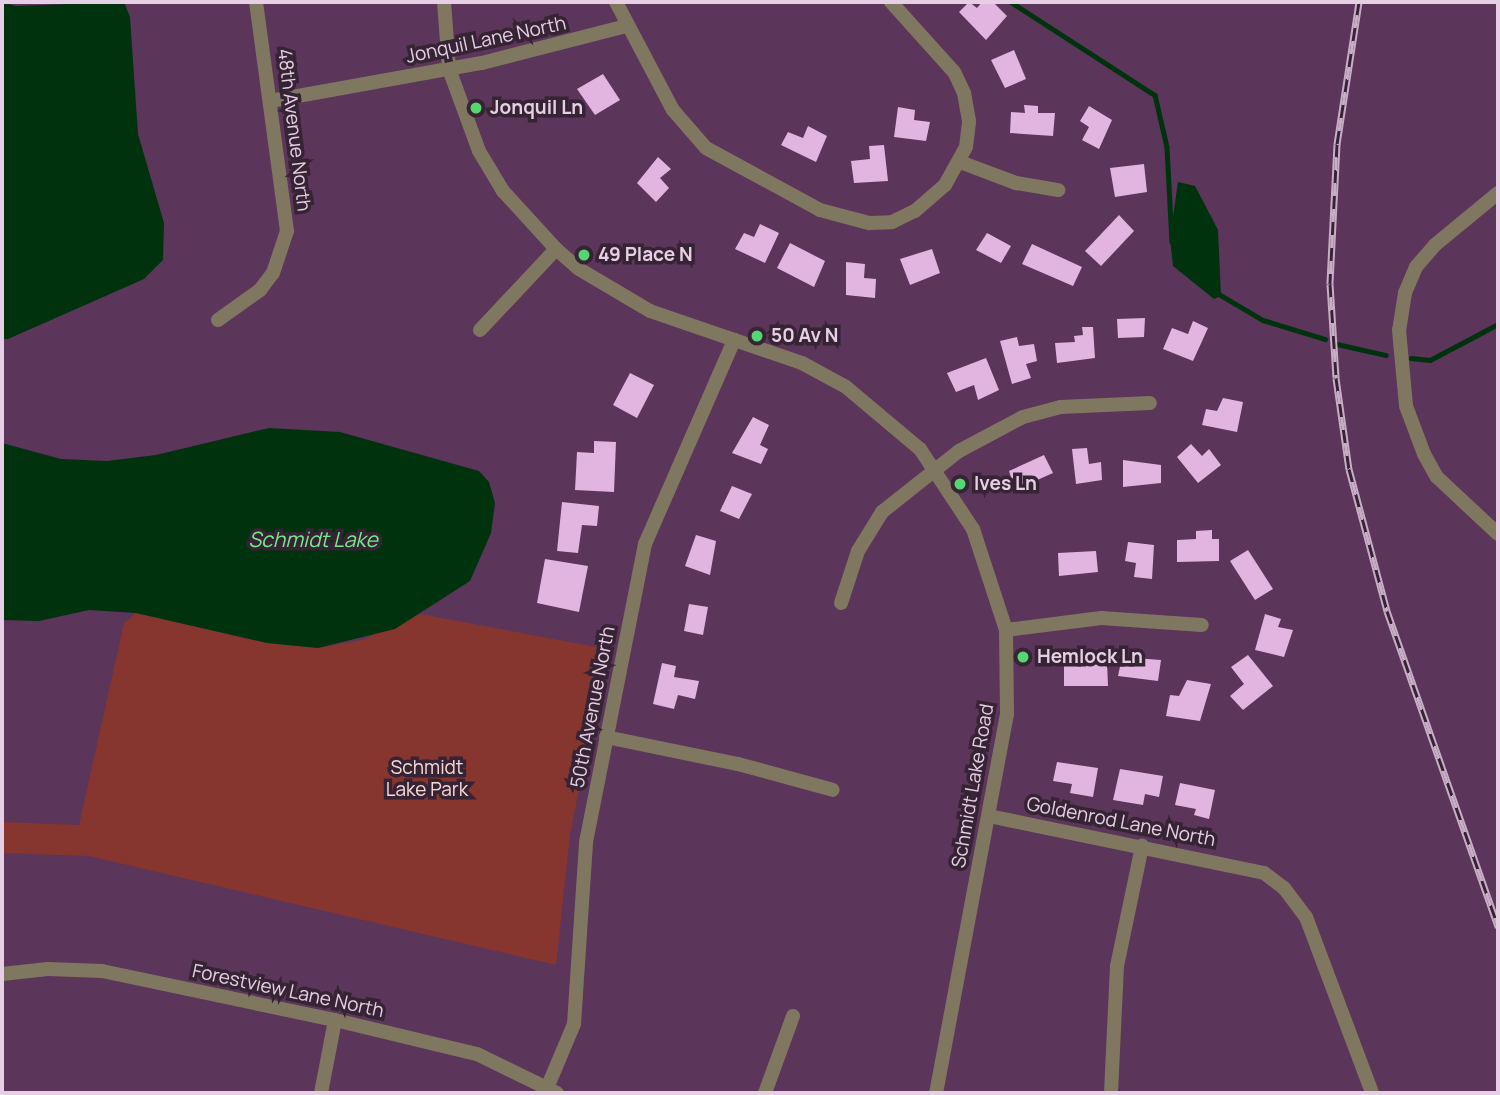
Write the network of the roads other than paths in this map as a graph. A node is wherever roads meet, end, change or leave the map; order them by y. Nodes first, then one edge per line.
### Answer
1 (256, 2) edge
2 (444, 2) edge
3 (617, 2) edge
4 (891, 2) edge
5 (626, 26) junction
6 (449, 69) junction
7 (270, 101) junction
8 (960, 162) junction
9 (1058, 190) dead end
10 (1498, 193) edge
11 (556, 249) junction
12 (218, 320) dead end
13 (480, 330) dead end
14 (734, 340) junction
15 (1150, 403) dead end
16 (936, 471) junction
17 (1498, 534) edge
18 (841, 603) dead end
19 (1202, 625) dead end
20 (1006, 630) junction
21 (606, 737) junction
22 (832, 790) dead end
23 (989, 816) junction
24 (1142, 846) junction
25 (2, 974) edge
26 (793, 1016) dead end
27 (335, 1020) junction
28 (550, 1091) edge
29 (321, 1093) edge
30 (765, 1093) edge
31 (936, 1093) edge
32 (1111, 1093) edge
33 (1372, 1093) edge

1 - 7 street, 48th Avenue North
2 - 6 street, Schmidt Lake Road
3 - 5 street
4 - 8 street
5 - 6 street, Jonquil Lane North
5 - 8 street
6 - 7 street, Jonquil Lane North
6 - 11 street, Schmidt Lake Road
7 - 12 street, 48th Avenue North
8 - 9 street
10 - 17 street
11 - 13 street
11 - 14 street, Schmidt Lake Road
14 - 16 street, Schmidt Lake Road
14 - 21 street, 50th Avenue North
15 - 16 street
16 - 18 street
16 - 20 street, Schmidt Lake Road
19 - 20 street
20 - 23 street, Schmidt Lake Road
21 - 22 street
21 - 28 street, 50th Avenue North
23 - 24 street, Goldenrod Lane North
23 - 31 street, Schmidt Lake Road
24 - 32 street
24 - 33 street, Goldenrod Lane North
25 - 27 street, Forestview Lane North
26 - 30 street
27 - 28 street, Forestview Lane North
27 - 29 street

